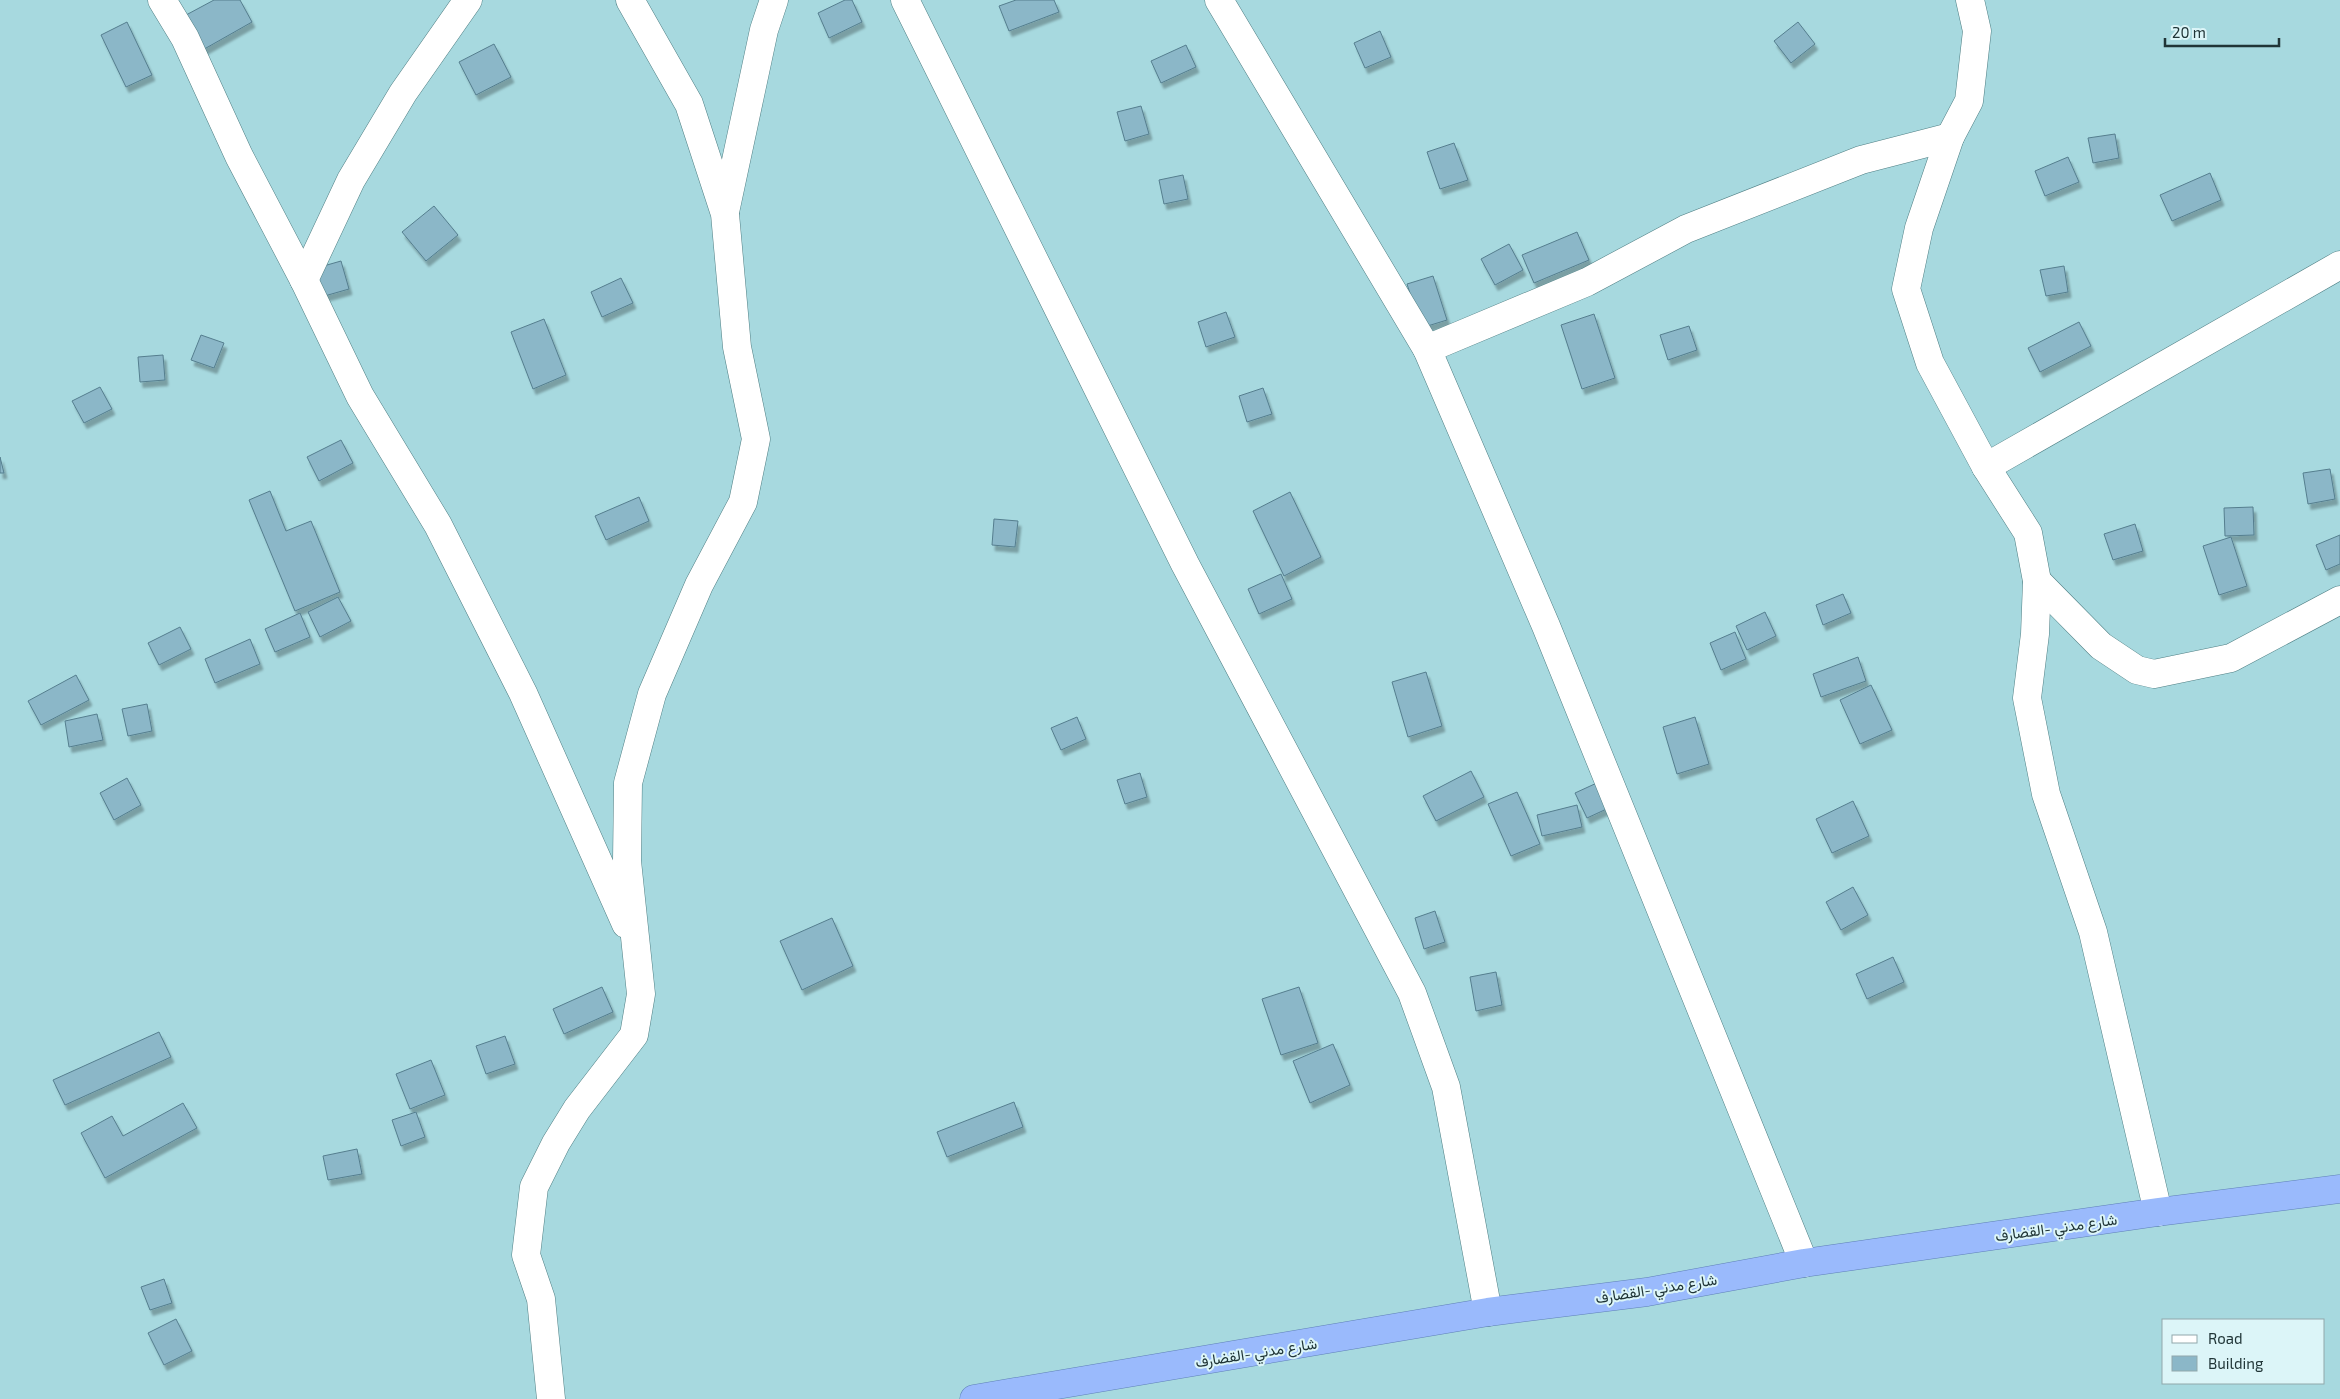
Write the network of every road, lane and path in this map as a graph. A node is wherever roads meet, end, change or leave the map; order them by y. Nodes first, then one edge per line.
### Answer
1 (162, 0) edge
2 (468, 0) edge
3 (630, 0) edge
4 (774, 0) edge
5 (905, 0) edge
6 (1219, 0) edge
7 (1970, 0) edge
8 (1950, 137) junction
9 (725, 214) junction
10 (2340, 265) edge
11 (304, 280) junction
12 (1427, 349) junction
13 (1986, 467) junction
14 (2037, 581) junction
15 (2340, 600) edge
16 (637, 950) junction
17 (2340, 1190) edge
18 (2158, 1212) junction
19 (1804, 1263) junction
20 (1488, 1312) junction
21 (551, 1399) edge
22 (974, 1399) edge

1 - 11 street
2 - 11 street
3 - 9 street
4 - 9 street
5 - 20 street
6 - 12 street
7 - 8 street
8 - 12 street
8 - 13 street
9 - 16 street
10 - 13 street
11 - 16 street
12 - 19 street
13 - 14 street
14 - 15 street
14 - 18 street
16 - 21 street
17 - 18 highway, شارع مدني -القضارف
18 - 19 highway, شارع مدني -القضارف
19 - 20 highway, شارع مدني -القضارف
20 - 22 highway, شارع مدني -القضارف

